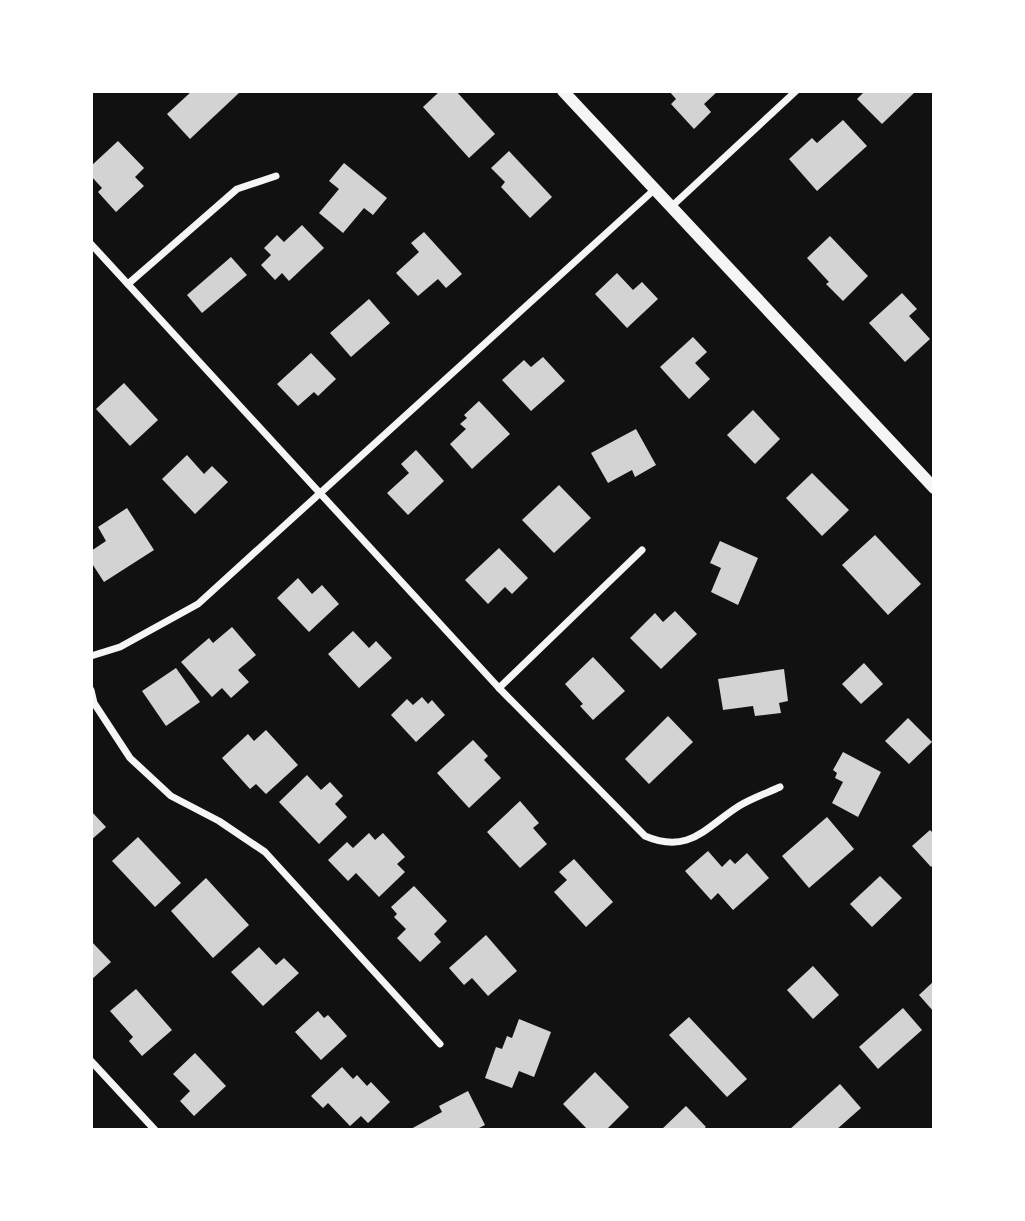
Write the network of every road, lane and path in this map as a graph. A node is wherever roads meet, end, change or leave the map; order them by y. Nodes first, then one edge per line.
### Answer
1 (563, 91) edge
2 (796, 91) edge
3 (276, 176) dead end
4 (655, 189) junction
5 (670, 208) junction
6 (91, 244) edge
7 (128, 284) junction
8 (934, 488) edge
9 (320, 491) junction
10 (642, 550) dead end
11 (91, 656) edge
12 (499, 688) junction
13 (91, 691) edge
14 (780, 787) dead end
15 (440, 1044) dead end
16 (91, 1061) edge
17 (155, 1130) edge

1 - 4 main road
2 - 5 street
3 - 7 street
4 - 5 main road
4 - 9 street
5 - 8 main road
6 - 7 street
7 - 9 street
9 - 11 street
9 - 12 street
10 - 12 street
12 - 14 street
13 - 15 street
16 - 17 street

